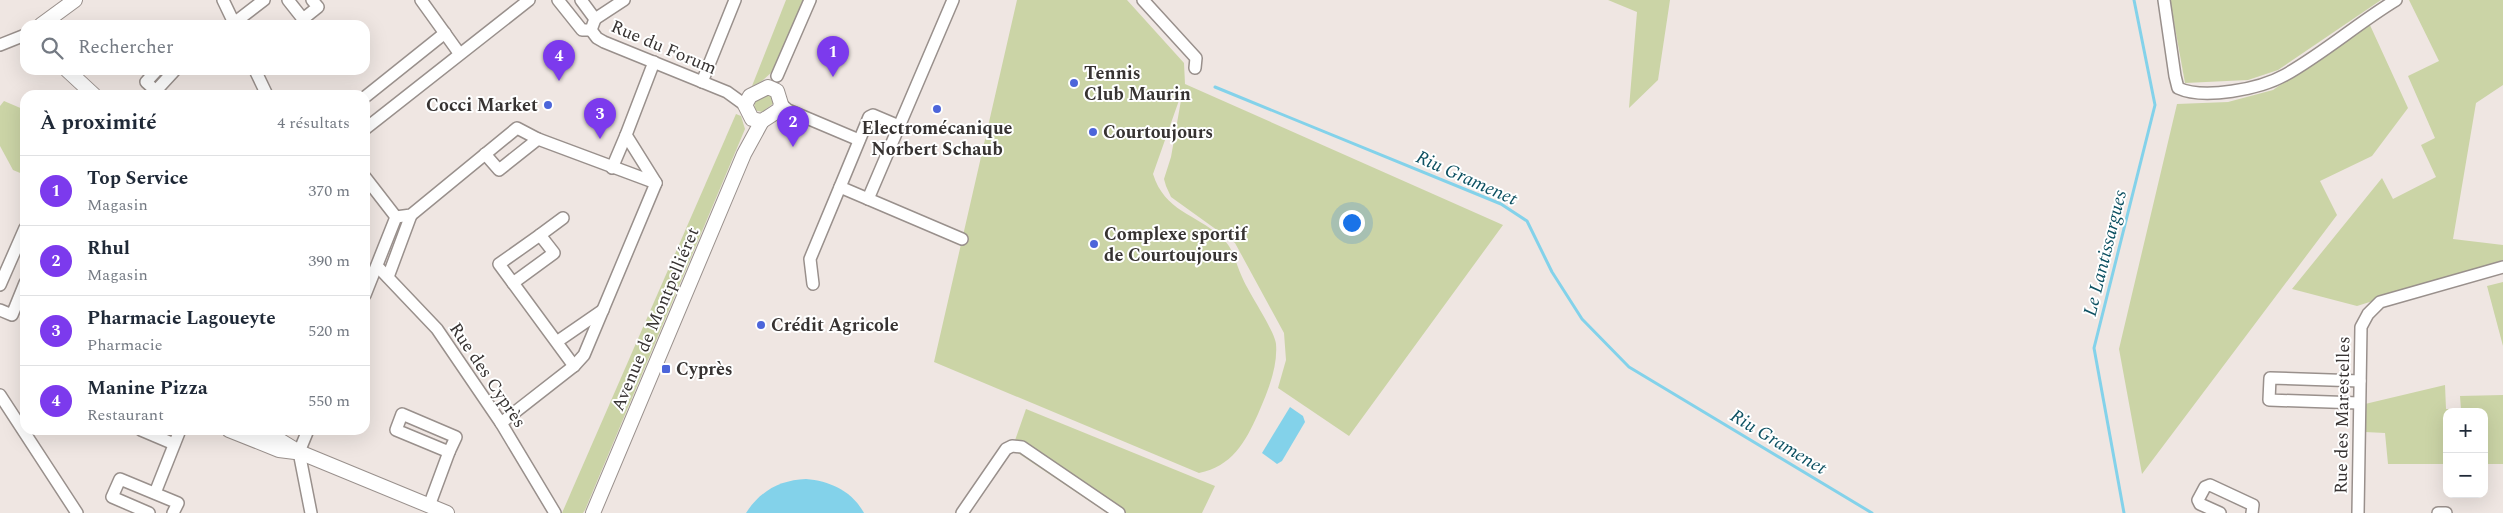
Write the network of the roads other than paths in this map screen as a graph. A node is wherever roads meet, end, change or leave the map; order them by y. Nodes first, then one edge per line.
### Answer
1 (75, 0) edge
2 (223, 0) edge
3 (264, 0) edge
4 (288, 0) edge
5 (312, 0) edge
6 (421, 0) edge
7 (529, 0) edge
8 (558, 0) edge
9 (581, 0) edge
10 (624, 0) edge
11 (735, 0) edge
12 (810, 0) edge
13 (953, 0) edge
14 (1143, 0) edge
15 (2164, 0) edge
16 (2396, 0) edge
17 (48, 20) edge
18 (232, 20) edge
19 (239, 20) edge
20 (593, 24) junction
21 (445, 33) junction
22 (20, 37) edge
23 (0, 45) edge
24 (459, 53) junction
25 (654, 62) junction
26 (1195, 68) dead end
27 (73, 75) edge
28 (152, 75) edge
29 (170, 75) edge
30 (257, 75) edge
31 (778, 76) joint
32 (702, 82) junction
33 (89, 90) edge
34 (152, 90) edge
35 (157, 90) edge
36 (264, 90) edge
37 (370, 93) edge
38 (778, 100) junction
39 (748, 101) junction
40 (757, 120) junction
41 (370, 124) edge
42 (899, 126) junction
43 (626, 135) junction
44 (538, 139) junction
45 (859, 140) junction
46 (485, 154) junction
47 (612, 168) junction
48 (370, 183) edge
49 (656, 183) junction
50 (840, 187) junction
51 (868, 199) junction
52 (411, 215) junction
53 (396, 217) junction
54 (563, 218) dead end
55 (540, 235) junction
56 (20, 239) edge
57 (962, 239) dead end
58 (2503, 266) edge
59 (378, 267) junction
60 (388, 277) junction
61 (513, 283) junction
62 (370, 284) edge
63 (814, 284) dead end
64 (0, 285) edge
65 (20, 295) edge
66 (0, 310) edge
67 (603, 310) junction
68 (558, 341) junction
69 (574, 366) junction
70 (2360, 381) junction
71 (0, 395) edge
72 (2359, 403) junction
73 (501, 423) junction
74 (20, 426) edge
75 (26, 435) edge
76 (153, 435) edge
77 (178, 435) edge
78 (242, 435) edge
79 (267, 435) edge
80 (306, 435) edge
81 (174, 444) junction
82 (299, 452) junction
83 (449, 452) junction
84 (156, 493) junction
85 (429, 506) junction
86 (77, 513) edge
87 (149, 513) edge
88 (173, 513) edge
89 (311, 513) edge
90 (447, 513) edge
91 (555, 513) edge
92 (595, 513) edge
93 (962, 513) edge
94 (1119, 513) edge
95 (2220, 513) edge
96 (2252, 513) edge
97 (2358, 513) edge
98 (2438, 513) edge
99 (2446, 513) edge

1 - 17 street
2 - 18 street
3 - 19 street
4 - 5 street
6 - 21 street
7 - 24 street
8 - 20 street
9 - 20 street
10 - 20 street
11 - 32 street
12 - 31 street
13 - 42 street
14 - 26 street
15 - 16 street
20 - 25 street, Rue du Forum
21 - 24 street
21 - 37 street
22 - 23 street
24 - 41 street
25 - 32 street, Rue du Forum
25 - 43 street
27 - 33 street
28 - 34 street
29 - 35 street
30 - 36 street
31 - 38 street
32 - 39 street, Rue du Forum
38 - 39 street
38 - 40 street
38 - 45 street
39 - 40 street
40 - 92 street, Avenue de Montpelliéret
42 - 45 street
42 - 51 street
43 - 47 street
43 - 49 street
44 - 46 street
44 - 46 street
44 - 47 street
45 - 50 street
46 - 52 street
47 - 49 street
48 - 53 street
49 - 67 street
50 - 51 street
50 - 63 street
51 - 57 street
52 - 53 street
52 - 60 street
53 - 59 street
54 - 55 street
55 - 61 street
55 - 61 street
56 - 64 street
58 - 70 street, Rue des Marestelles
59 - 60 street, Rue des Cyprès
59 - 62 street
60 - 73 street, Rue des Cyprès
61 - 68 street
65 - 66 street
67 - 68 street
67 - 69 street
68 - 69 street
69 - 73 street
70 - 72 street, Rue des Marestelles
70 - 72 street
71 - 74 street
72 - 97 street, Rue des Marestelles
73 - 91 street, Rue des Cyprès
75 - 86 street
76 - 81 street
77 - 81 street
78 - 82 street
79 - 82 street
80 - 82 street
81 - 84 street
82 - 85 street
82 - 89 street
83 - 83 street
83 - 85 street
84 - 87 street
84 - 88 street
85 - 90 street
93 - 94 street
95 - 96 street
98 - 99 street

